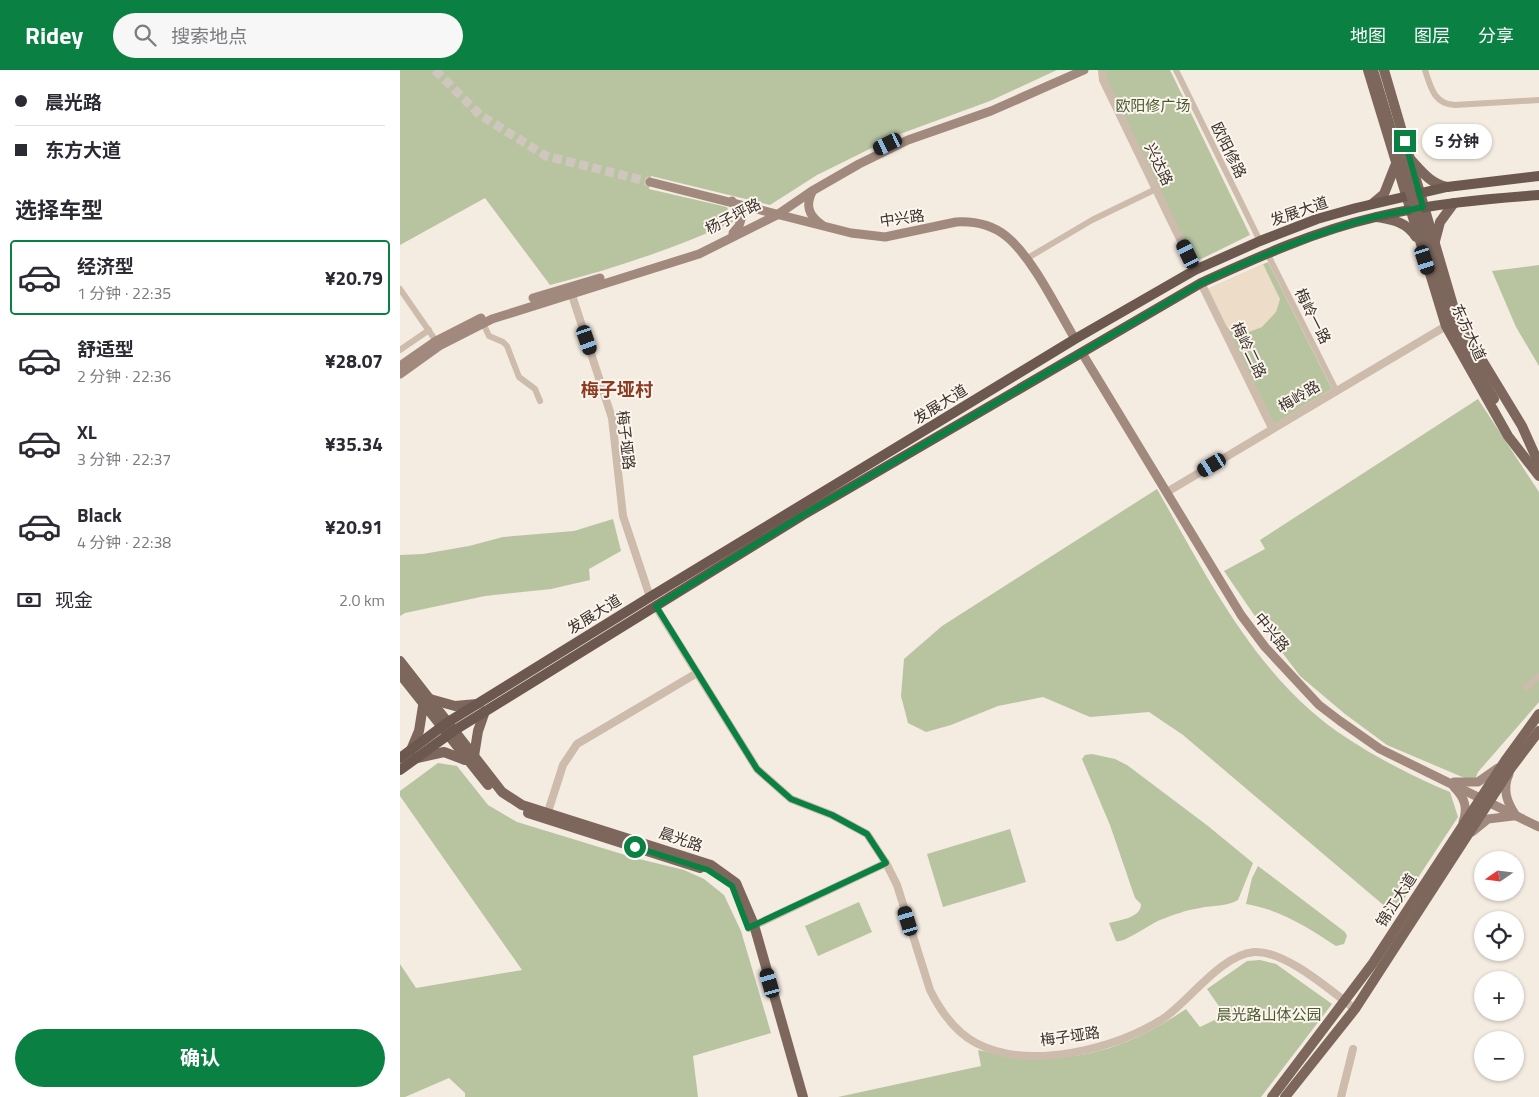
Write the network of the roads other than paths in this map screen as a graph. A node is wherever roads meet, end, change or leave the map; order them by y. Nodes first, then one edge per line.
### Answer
1 (1071, 70) edge
2 (1084, 70) edge
3 (1102, 70) edge
4 (1176, 70) edge
5 (1368, 70) edge
6 (1373, 70) edge
7 (1378, 70) edge
8 (1384, 70) edge
9 (1425, 70) edge
10 (1539, 100) edge
11 (1410, 159) junction
12 (1396, 165) junction
13 (1539, 176) edge
14 (650, 182) tunnel mouth
15 (1448, 187) junction
16 (811, 189) junction
17 (1156, 189) junction
18 (1420, 193) junction
19 (1539, 195) edge
20 (1405, 196) junction
21 (732, 201) junction
22 (1372, 204) junction
23 (1454, 204) junction
24 (1423, 207) junction
25 (1409, 210) junction
26 (773, 214) junction
27 (1376, 217) junction
28 (824, 227) junction
29 (733, 233) junction
30 (1260, 241) junction
31 (1420, 244) junction
32 (1434, 244) junction
33 (1267, 253) junction
34 (1026, 259) junction
35 (1195, 270) junction
36 (1201, 283) junction
37 (400, 289) edge
38 (570, 290) junction
39 (483, 323) junction
40 (1446, 326) junction
41 (429, 330) junction
42 (1075, 339) junction
43 (436, 341) junction
44 (400, 350) edge
45 (1082, 353) junction
46 (400, 366) edge
47 (400, 374) edge
48 (1336, 390) junction
49 (540, 401) dead end
50 (1272, 428) junction
51 (1537, 465) edge
52 (1539, 476) edge
53 (1167, 492) junction
54 (653, 602) junction
55 (400, 661) edge
56 (697, 673) junction
57 (400, 674) edge
58 (1539, 676) edge
59 (1526, 688) dead end
60 (427, 703) junction
61 (478, 703) junction
62 (485, 712) junction
63 (1539, 714) edge
64 (448, 729) junction
65 (1539, 731) edge
66 (413, 754) junction
67 (400, 758) edge
68 (472, 760) junction
69 (1508, 764) junction
70 (400, 770) edge
71 (1447, 780) junction
72 (1485, 801) junction
73 (546, 816) junction
74 (1516, 816) junction
75 (1539, 827) edge
76 (1464, 832) junction
77 (886, 863) junction
78 (751, 927) junction
79 (1346, 1001) junction
80 (1355, 1008) junction
81 (1353, 1049) dead end
82 (797, 1097) edge
83 (803, 1097) edge
84 (1272, 1097) edge
85 (1286, 1097) edge
86 (1340, 1097) edge

1 - 16 main road, 杨子坪路
2 - 16 main road, 杨子坪路
3 - 17 street, 兴达路
4 - 30 street, 欧阳修路
5 - 12 main road, 东方大道
6 - 51 main road, bridge
7 - 51 main road
8 - 11 main road, 东方大道
9 - 10 street
11 - 15 main road
11 - 18 main road, 东方大道
12 - 20 main road, 东方大道
12 - 22 main road
13 - 15 highway, 发展大道
14 - 21 main road, 中兴路
15 - 18 highway, 发展大道
16 - 26 main road, 杨子坪路
16 - 28 main road
17 - 34 street
17 - 35 street, 兴达路
18 - 20 highway, 发展大道
18 - 24 main road, 东方大道
19 - 23 highway, 发展大道
20 - 22 highway, 发展大道
20 - 25 main road, 东方大道
21 - 26 main road, 中兴路
21 - 29 main road
22 - 30 highway, 发展大道
23 - 24 highway, 发展大道
23 - 32 main road
24 - 25 highway, 发展大道
24 - 32 main road, 东方大道
25 - 27 highway, 发展大道
25 - 31 main road, 东方大道
26 - 28 main road, 中兴路
26 - 29 main road, 杨子坪路
26 - 38 main road
27 - 31 main road
27 - 33 highway, 发展大道
28 - 34 main road, 中兴路
29 - 38 main road, 杨子坪路
30 - 35 highway, 发展大道
31 - 40 main road, 东方大道
32 - 51 main road, 东方大道
33 - 36 highway, 发展大道
33 - 48 street, 梅岭一路
34 - 42 main road, 中兴路
35 - 42 highway, 发展大道
36 - 45 highway, 发展大道
36 - 50 street, 梅岭二路
37 - 41 street
38 - 39 main road
38 - 43 main road, 杨子坪路
38 - 54 street, 梅子垭路
39 - 47 main road
39 - 49 street
40 - 48 street, 梅岭路
40 - 51 main road, 东方大道
41 - 43 street
41 - 44 street
42 - 54 highway, 发展大道
43 - 46 main road, 杨子坪路
45 - 53 main road, 中兴路
45 - 54 highway, 发展大道
48 - 50 street, 梅岭路
50 - 53 street, 梅岭路
51 - 52 main road, 东方大道
53 - 71 main road, 中兴路
54 - 56 street, 梅子垭路
54 - 61 highway, 发展大道
54 - 62 highway, 发展大道
55 - 60 main road, 晨光路
56 - 73 street
56 - 77 street, 梅子垭路
57 - 60 main road, 晨光路
58 - 59 street
60 - 61 main road
60 - 64 main road, 晨光路
60 - 66 main road
61 - 64 highway, 发展大道
62 - 64 highway, 发展大道
62 - 68 main road
63 - 69 main road, 锦江大道
64 - 66 highway, 发展大道
64 - 68 main road, 晨光路
65 - 69 main road, 锦江大道
66 - 67 highway, 发展大道
66 - 68 main road
66 - 70 highway, 发展大道
68 - 73 main road, 晨光路
69 - 71 main road
69 - 72 main road, 锦江大道
69 - 74 main road
71 - 72 main road, 中兴路
71 - 76 main road
72 - 74 main road, 中兴路
72 - 76 main road, 锦江大道
73 - 78 main road, 晨光路
74 - 75 main road, 中兴路
74 - 76 main road
76 - 79 main road, 锦江大道
76 - 80 main road, 锦江大道
77 - 78 street
77 - 79 street, 梅子垭路
78 - 82 main road, 晨光路
78 - 83 main road, 晨光路
79 - 80 street, 梅子垭路
79 - 84 main road, 锦江大道
80 - 85 main road, 锦江大道
81 - 86 street

